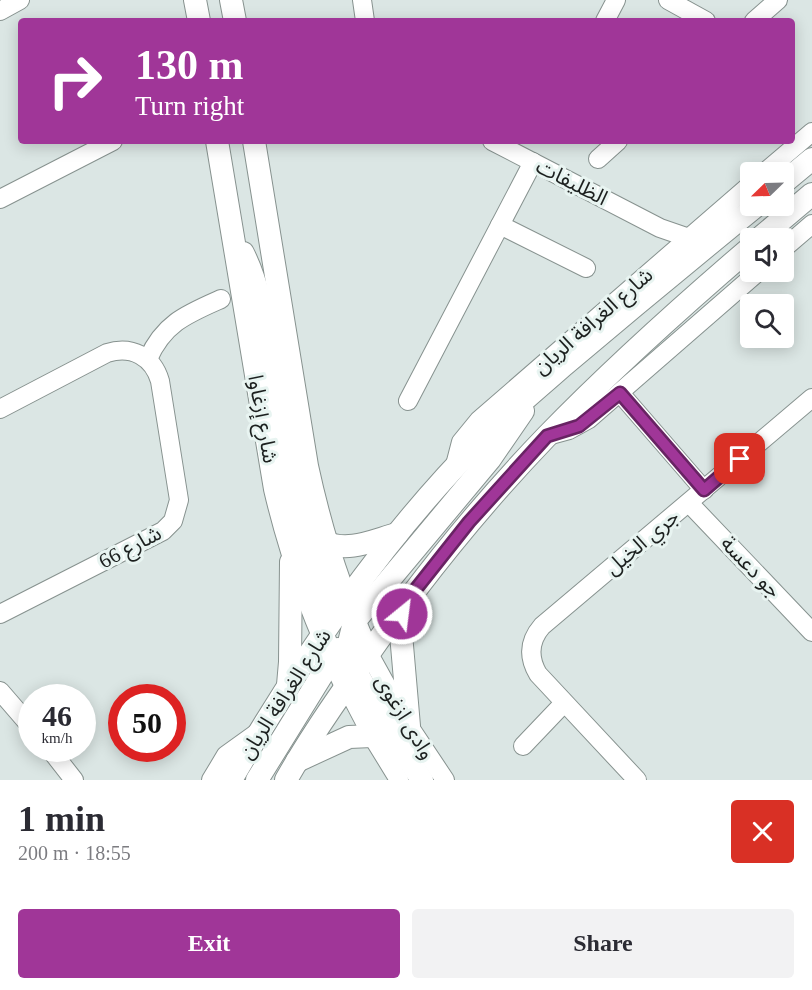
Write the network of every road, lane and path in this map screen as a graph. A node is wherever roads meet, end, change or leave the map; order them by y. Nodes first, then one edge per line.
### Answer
1 (20, 0) edge
2 (195, 0) edge
3 (231, 0) edge
4 (362, 0) edge
5 (616, 0) edge
6 (668, 0) edge
7 (778, 0) edge
8 (0, 10) edge
9 (198, 18) edge
10 (234, 18) edge
11 (365, 18) edge
12 (607, 18) edge
13 (701, 18) edge
14 (757, 18) edge
15 (812, 132) edge
16 (107, 144) edge
17 (217, 144) edge
18 (254, 144) edge
19 (498, 144) edge
20 (615, 144) edge
21 (598, 159) dead end
22 (812, 159) edge
23 (533, 162) junction
24 (777, 162) edge
25 (794, 174) edge
26 (740, 194) edge
27 (812, 194) edge
28 (0, 199) edge
29 (744, 216) edge
30 (652, 223) junction
31 (812, 224) edge
32 (500, 225) junction
33 (772, 228) edge
34 (232, 234) junction
35 (689, 238) junction
36 (794, 240) edge
37 (740, 257) edge
38 (663, 260) junction
39 (586, 268) dead end
40 (747, 282) edge
41 (221, 299) dead end
42 (148, 359) junction
43 (533, 391) junction
44 (620, 393) junction
45 (812, 398) edge
46 (408, 401) dead end
47 (0, 409) edge
48 (547, 436) junction
49 (454, 469) junction
50 (704, 490) junction
51 (689, 503) junction
52 (397, 534) junction
53 (325, 542) junction
54 (292, 550) junction
55 (404, 604) junction
56 (0, 614) edge
57 (812, 632) edge
58 (345, 643) junction
59 (288, 687) junction
60 (0, 692) edge
61 (564, 703) junction
62 (18, 712) edge
63 (409, 726) junction
64 (260, 730) junction
65 (372, 736) junction
66 (523, 746) dead end
67 (60, 762) edge
68 (291, 770) edge
69 (74, 780) edge
70 (211, 780) edge
71 (231, 780) edge
72 (257, 780) edge
73 (399, 780) edge
74 (422, 780) edge
75 (445, 780) edge
76 (637, 780) edge

1 - 8 street
2 - 9 main road
3 - 10 main road
4 - 11 street
5 - 12 street
6 - 13 street
7 - 14 street
15 - 24 street
16 - 28 street
17 - 34 main road, شارع إزغاوا
18 - 53 main road, شارع إزغاوا
19 - 23 street, الظليفات
20 - 21 street, الظليفات
22 - 25 main road
23 - 30 street, الظليفات
23 - 32 street
26 - 35 street, شارع الغرافة الريان
27 - 33 main road
29 - 43 main road, شارع الغرافة الريان
30 - 35 street, الظليفات
30 - 38 street
31 - 36 street
32 - 39 street
32 - 46 street
34 - 54 main road, شارع إزغاوا
34 - 58 main road
35 - 38 street, شارع الغرافة الريان
37 - 48 main road, شارع الغرافة الريان
38 - 49 street, شارع الغرافة الريان
40 - 44 street
41 - 42 street
42 - 47 street
42 - 56 street, شارع 66
43 - 49 main road, شارع الغرافة الريان
43 - 58 main road
44 - 48 street
44 - 50 street
45 - 50 street, جري الخيل
48 - 55 main road, شارع الغرافة الريان
49 - 52 main road, شارع الغرافة الريان
50 - 51 street, جري الخيل
51 - 57 street, جو دعسة
51 - 61 street, جري الخيل
52 - 53 main road
52 - 58 main road, شارع الغرافة الريان
53 - 58 main road, شارع إزغاوا
54 - 58 main road, شارع إزغاوا
54 - 59 main road
55 - 58 main road, شارع الغرافة الريان
55 - 63 main road
58 - 59 main road, شارع الغرافة الريان
58 - 63 street, وادى ازغوى
58 - 65 street, وادى ازغوى
58 - 68 main road, شارع الغرافة الريان
58 - 72 main road
58 - 74 main road
59 - 64 main road, شارع الغرافة الريان
60 - 62 street
61 - 66 street
61 - 76 street, جري الخيل
63 - 75 street, وادى ازغوى
64 - 70 street
64 - 71 main road, شارع الغرافة الريان
65 - 68 main road
65 - 73 street, وادى ازغوى
67 - 69 street

